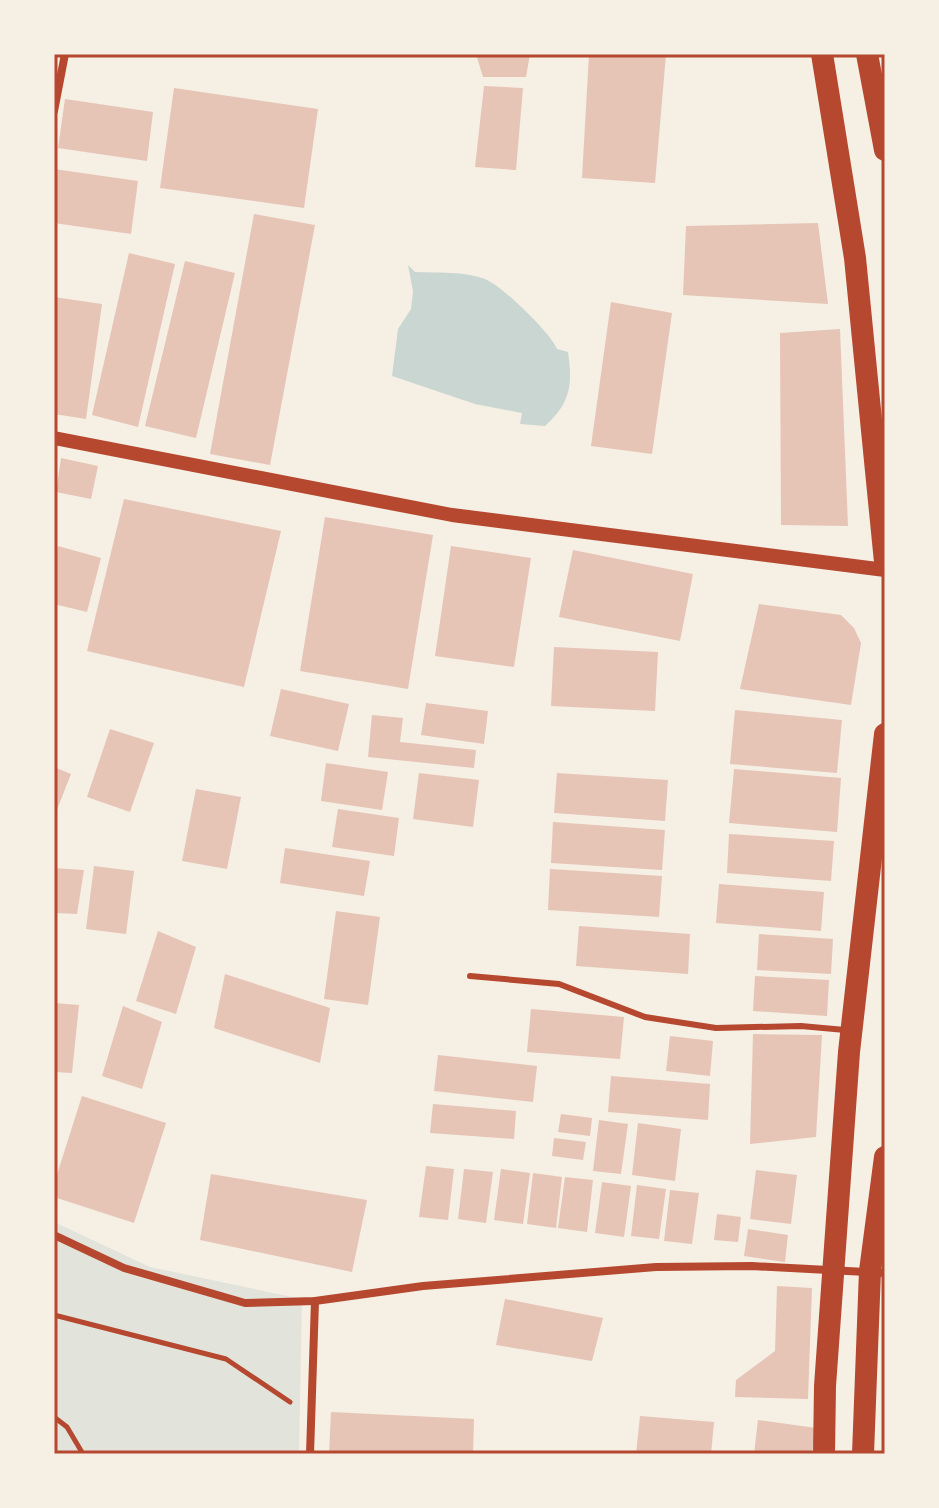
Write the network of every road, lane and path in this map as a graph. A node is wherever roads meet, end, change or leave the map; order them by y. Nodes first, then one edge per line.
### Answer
1 (65, 54) edge
2 (822, 54) edge
3 (867, 54) edge
4 (54, 111) edge
5 (885, 150) edge
6 (54, 438) edge
7 (885, 562) edge
8 (885, 570) edge
9 (885, 734) edge
10 (470, 976) dead end
11 (852, 1031) junction
12 (885, 1157) edge
13 (54, 1235) edge
14 (833, 1271) junction
15 (877, 1272) edge
16 (315, 1301) junction
17 (54, 1315) edge
18 (299, 1408) dead end
19 (54, 1417) edge
20 (83, 1454) edge
21 (310, 1454) edge
22 (824, 1454) edge
23 (863, 1454) edge

1 - 4 street
2 - 7 highway
3 - 5 highway
6 - 8 street
9 - 11 highway
10 - 11 lane
11 - 14 highway
12 - 15 highway
13 - 16 street
14 - 15 street
14 - 16 street
14 - 22 highway
15 - 23 highway
16 - 21 street
17 - 18 path
19 - 20 path

